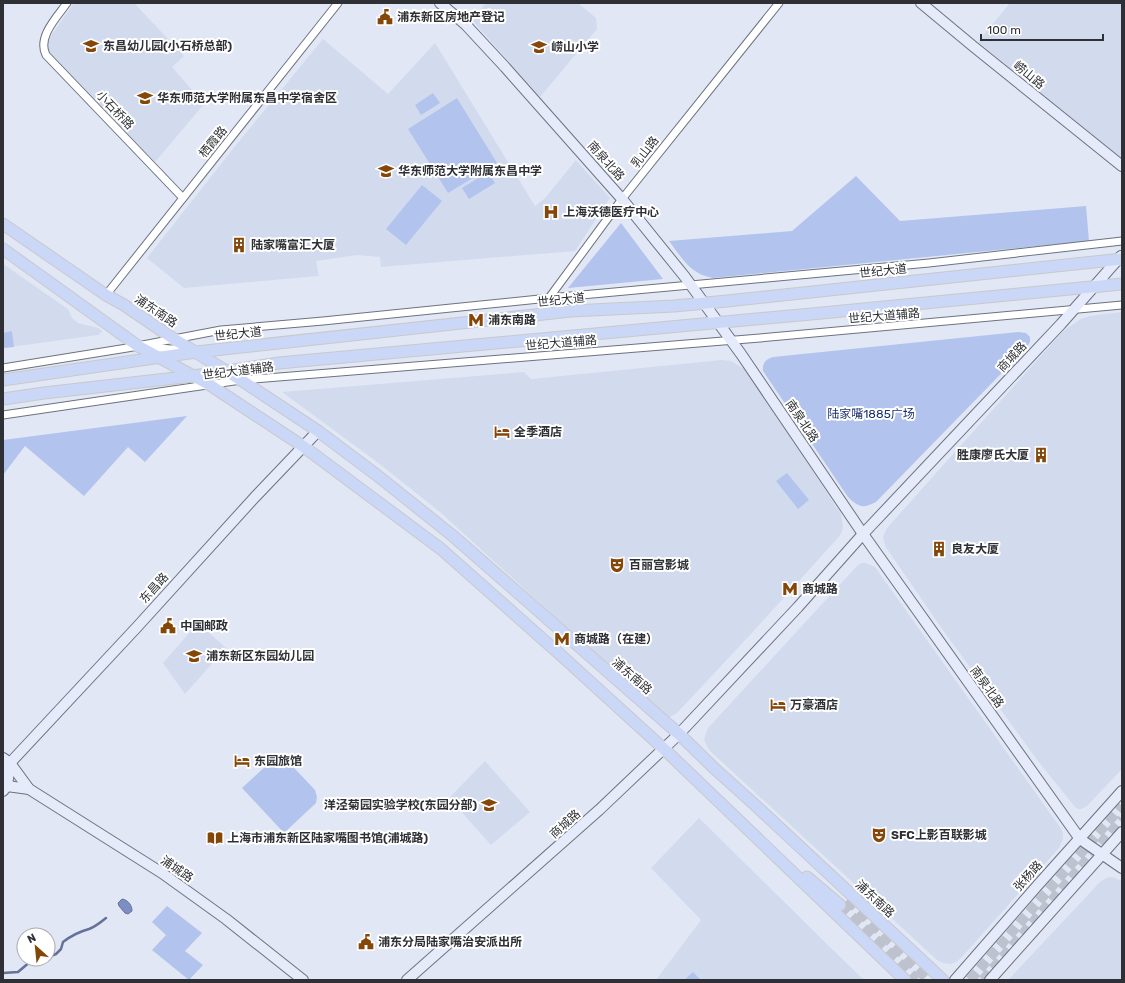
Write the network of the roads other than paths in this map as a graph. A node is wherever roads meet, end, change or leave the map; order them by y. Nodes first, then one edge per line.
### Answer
1 (66, 3) edge
2 (338, 3) edge
3 (440, 3) edge
4 (779, 3) edge
5 (921, 3) edge
6 (1122, 166) edge
7 (183, 198) junction
8 (622, 199) junction
9 (3, 224) edge
10 (1122, 242) edge
11 (3, 249) edge
12 (1121, 258) edge
13 (1122, 284) edge
14 (691, 285) junction
15 (1094, 287) junction
16 (106, 295) junction
17 (549, 298) junction
18 (704, 303) junction
19 (1122, 305) edge
20 (1075, 309) junction
21 (571, 311) junction
22 (718, 322) junction
23 (174, 339) junction
24 (731, 340) junction
25 (138, 346) junction
26 (196, 352) junction
27 (159, 358) junction
28 (3, 368) edge
29 (226, 370) junction
30 (193, 376) junction
31 (3, 380) edge
32 (242, 380) junction
33 (210, 385) junction
34 (3, 399) edge
35 (3, 415) edge
36 (318, 431) junction
37 (304, 447) junction
38 (863, 534) junction
39 (679, 734) junction
40 (664, 749) junction
41 (5, 762) edge
42 (4, 787) edge
43 (29, 790) junction
44 (1122, 791) edge
45 (754, 804) junction
46 (737, 819) junction
47 (1122, 832) edge
48 (1080, 838) junction
49 (1102, 854) junction
50 (1122, 868) edge
51 (303, 980) edge
52 (407, 980) edge
53 (905, 980) edge
54 (944, 980) edge
55 (955, 980) edge
56 (990, 980) edge

1 - 7 street, 小石桥路
2 - 7 street, 栖霞路
3 - 8 street, 南泉北路
4 - 8 street, 乳山路
5 - 6 street, 崂山路
7 - 16 street, 栖霞路
8 - 14 street, 南泉北路
8 - 17 street, 乳山路
9 - 16 main road, 浦东南路
10 - 14 street, 世纪大道辅路
11 - 25 main road, 浦东南路
12 - 15 street, 商城路
12 - 18 main road, 世纪大道
13 - 15 main road
14 - 17 street, 世纪大道辅路
14 - 18 street, 南泉北路
15 - 20 street, 商城路
15 - 22 main road
16 - 23 main road, 浦东南路
17 - 21 street
17 - 23 street, 世纪大道辅路
18 - 21 main road, 世纪大道
18 - 22 street, 南泉北路
19 - 20 street, 世纪大道辅路
20 - 24 street, 世纪大道辅路
20 - 38 street, 商城路
21 - 26 main road, 世纪大道
22 - 24 street, 南泉北路
22 - 29 main road
23 - 25 street, 世纪大道辅路
23 - 26 main road, 浦东南路
24 - 32 street, 世纪大道辅路
24 - 38 street, 南泉北路
25 - 26 street, 世纪大道辅路
25 - 27 main road, 浦东南路
25 - 28 street, 世纪大道辅路
26 - 27 main road, 世纪大道
26 - 29 main road, 浦东南路
27 - 30 main road, 浦东南路
27 - 31 main road, 世纪大道
29 - 30 main road
29 - 32 main road, 浦东南路
30 - 33 main road, 浦东南路
30 - 34 main road
32 - 33 street, 世纪大道辅路
32 - 36 main road, 浦东南路
33 - 35 street, 世纪大道辅路
33 - 37 main road, 浦东南路
36 - 37 street, 东昌路
36 - 39 main road, 浦东南路
37 - 40 main road, 浦东南路
37 - 41 street, 东昌路
38 - 39 street, 商城路
38 - 48 street, 南泉北路
39 - 40 street, 商城路
39 - 45 main road, 浦东南路
40 - 46 main road, 浦东南路
40 - 52 street, 商城路
41 - 42 street
41 - 43 street, 浦城路
42 - 43 street, 浦城路
43 - 51 street, 浦城路
44 - 48 street, 张杨路
45 - 46 main road, 浦东南路
45 - 54 main road, 浦东南路
46 - 53 main road, 浦东南路
47 - 49 street
48 - 49 street, 南泉北路
48 - 55 street, 张杨路
49 - 50 street, 南泉北路
49 - 56 street

